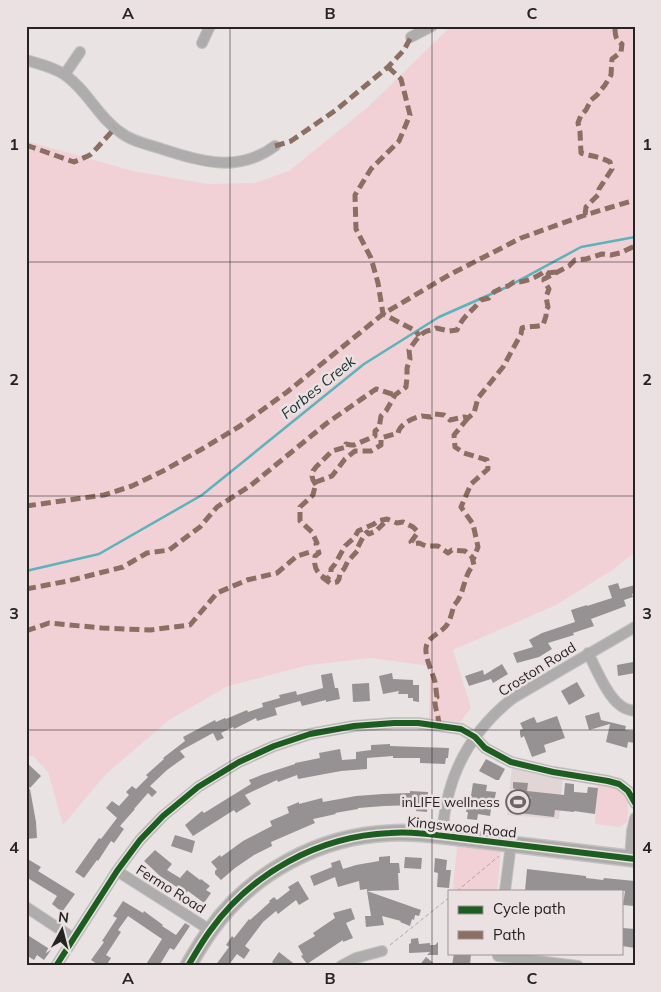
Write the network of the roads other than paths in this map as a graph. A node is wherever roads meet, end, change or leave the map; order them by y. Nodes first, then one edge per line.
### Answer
1 (210, 26) edge
2 (432, 26) edge
3 (411, 37) dead end
4 (202, 43) dead end
5 (80, 52) dead end
6 (26, 60) edge
7 (65, 74) junction
8 (275, 146) dead end
9 (635, 626) edge
10 (588, 653) junction
11 (635, 712) edge
12 (475, 737) junction
13 (635, 803) edge
14 (635, 818) edge
15 (442, 836) junction
16 (510, 844) junction
17 (632, 859) edge
18 (116, 871) junction
19 (505, 890) edge
20 (26, 907) edge
21 (210, 930) junction
22 (73, 938) junction
23 (382, 951) road end
24 (497, 958) edge
25 (56, 966) edge
26 (188, 966) edge
27 (341, 966) edge
28 (578, 966) edge

1 - 4 street
2 - 3 street
5 - 7 street
6 - 7 street
7 - 8 street
9 - 10 street, Croston Road
10 - 11 street
10 - 12 street, Croston Road
12 - 13 street
12 - 15 street, Croston Road
12 - 18 street
14 - 17 street
15 - 16 street, Kingswood Road
15 - 21 street, Kingswood Road
16 - 17 street, Kingswood Road
16 - 19 street
18 - 21 street, Fermo Road
18 - 22 street
20 - 22 street
21 - 26 street, Kingswood Road
22 - 25 street
23 - 27 street
24 - 28 street

